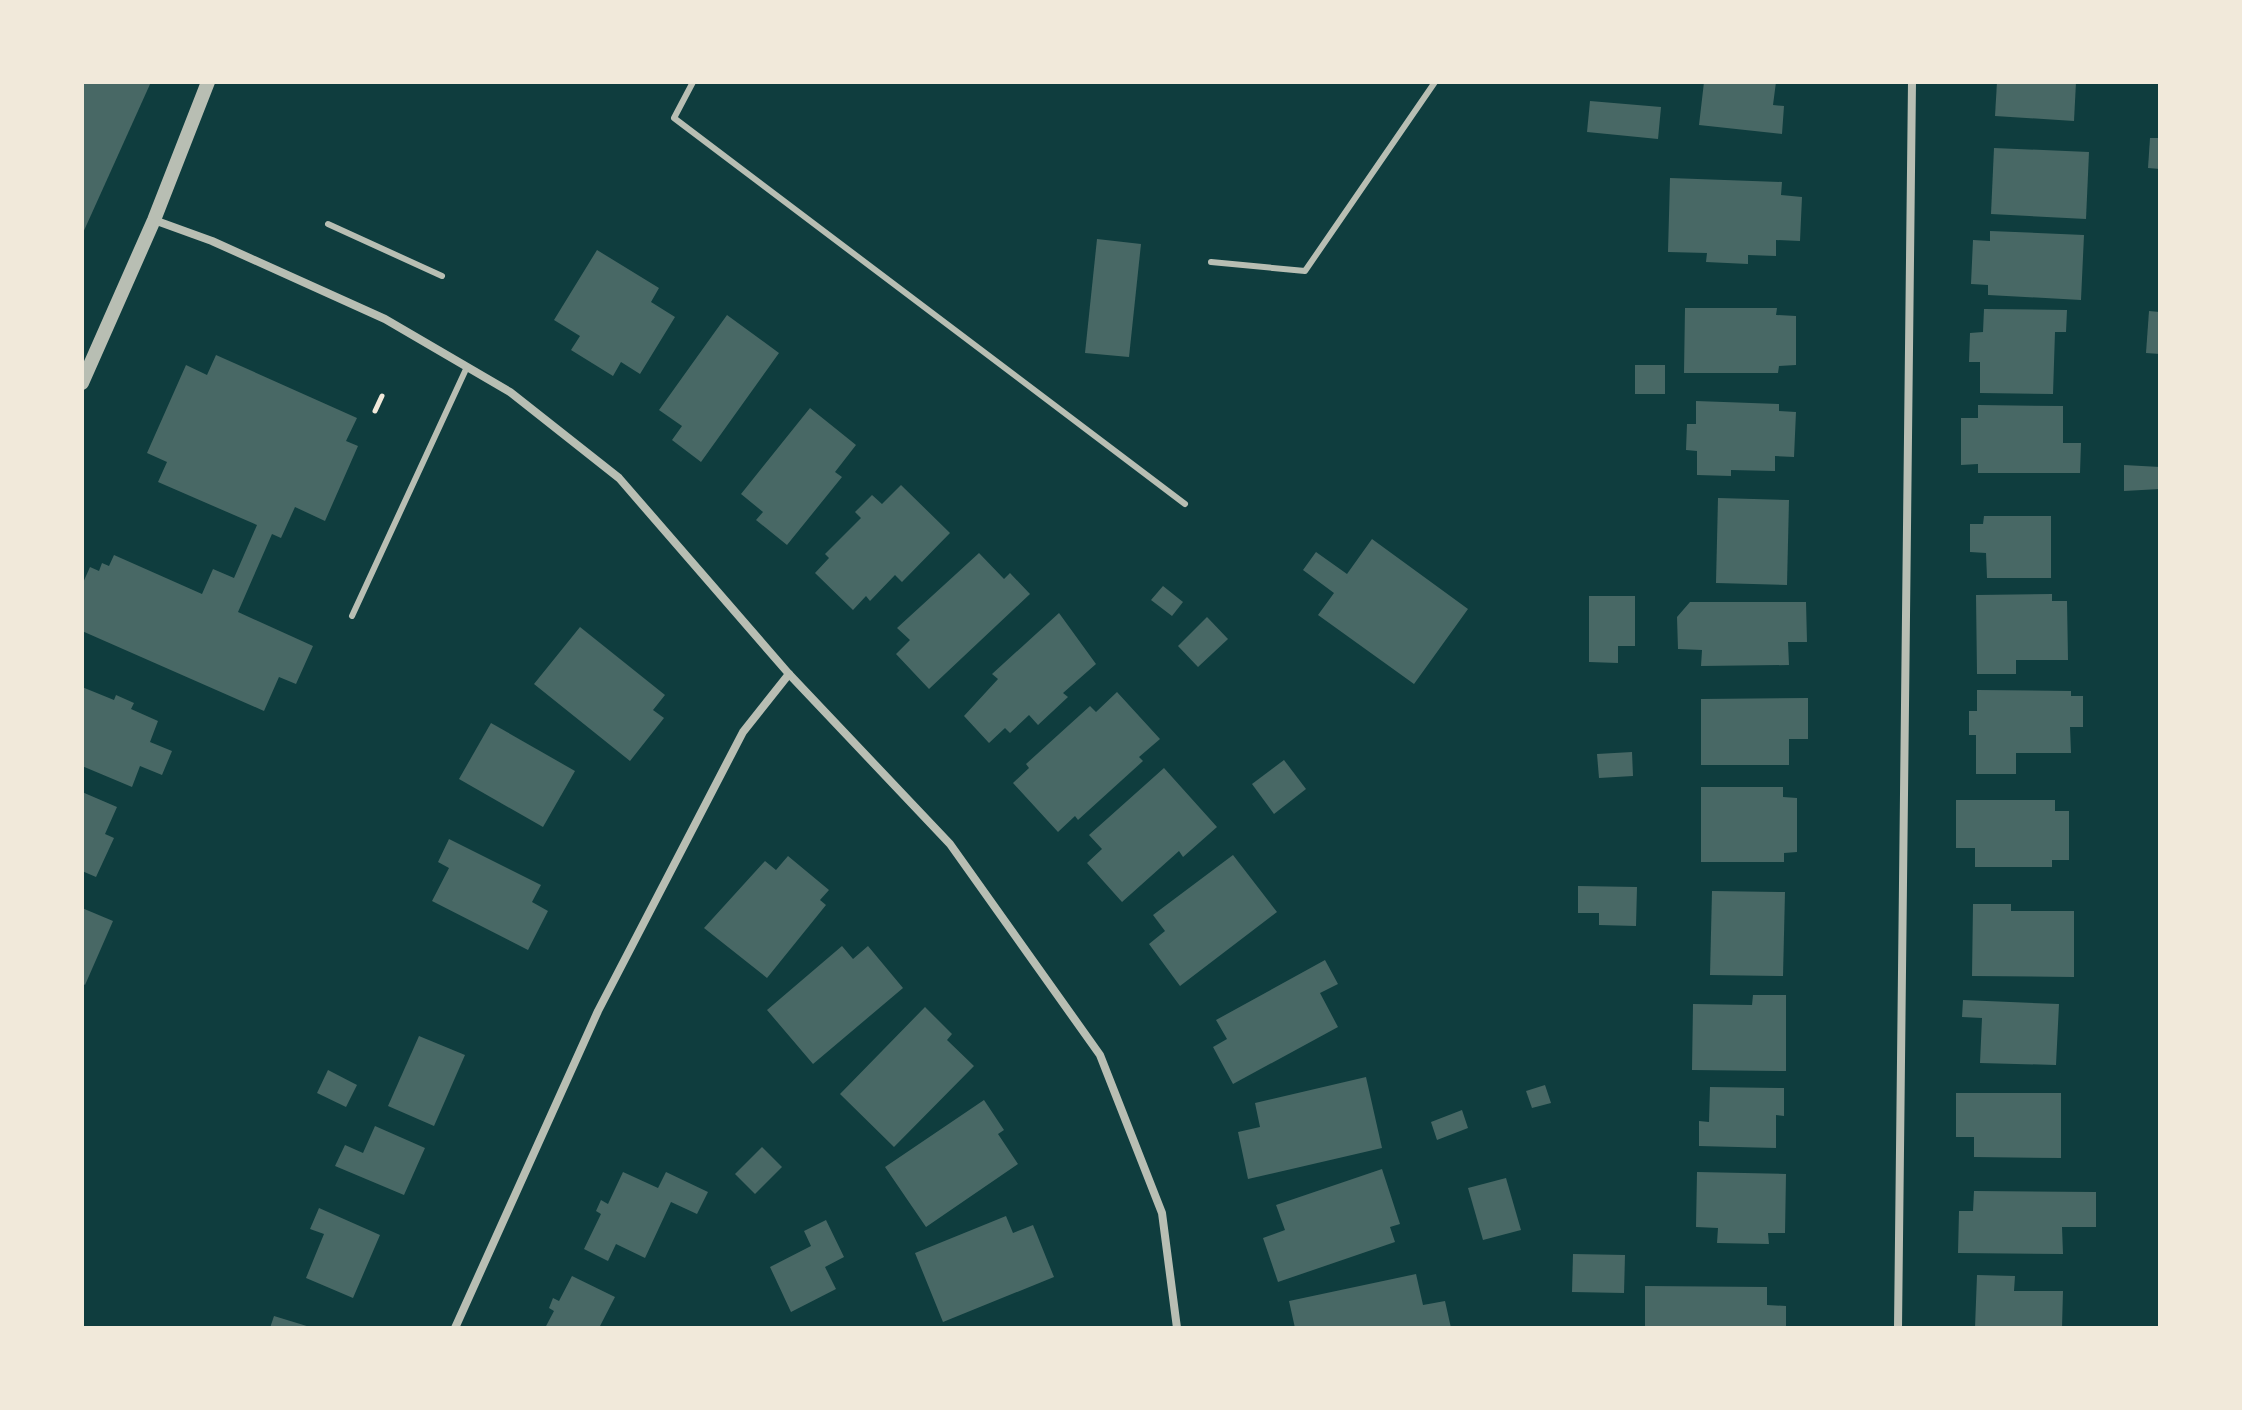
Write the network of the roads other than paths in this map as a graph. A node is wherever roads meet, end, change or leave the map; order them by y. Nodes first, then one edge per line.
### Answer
1 (208, 82) edge
2 (693, 82) edge
3 (1435, 82) edge
4 (1912, 82) edge
5 (154, 220) junction
6 (328, 224) dead end
7 (1211, 262) dead end
8 (442, 276) dead end
9 (467, 367) junction
10 (82, 383) edge
11 (1185, 504) dead end
12 (352, 616) dead end
13 (789, 674) junction
14 (455, 1328) edge
15 (1177, 1328) edge
16 (1898, 1328) edge

1 - 5 street
2 - 11 lane
3 - 7 lane
4 - 16 street
5 - 9 street
5 - 10 street
6 - 8 lane
9 - 12 lane
9 - 13 street
13 - 14 street
13 - 15 street

